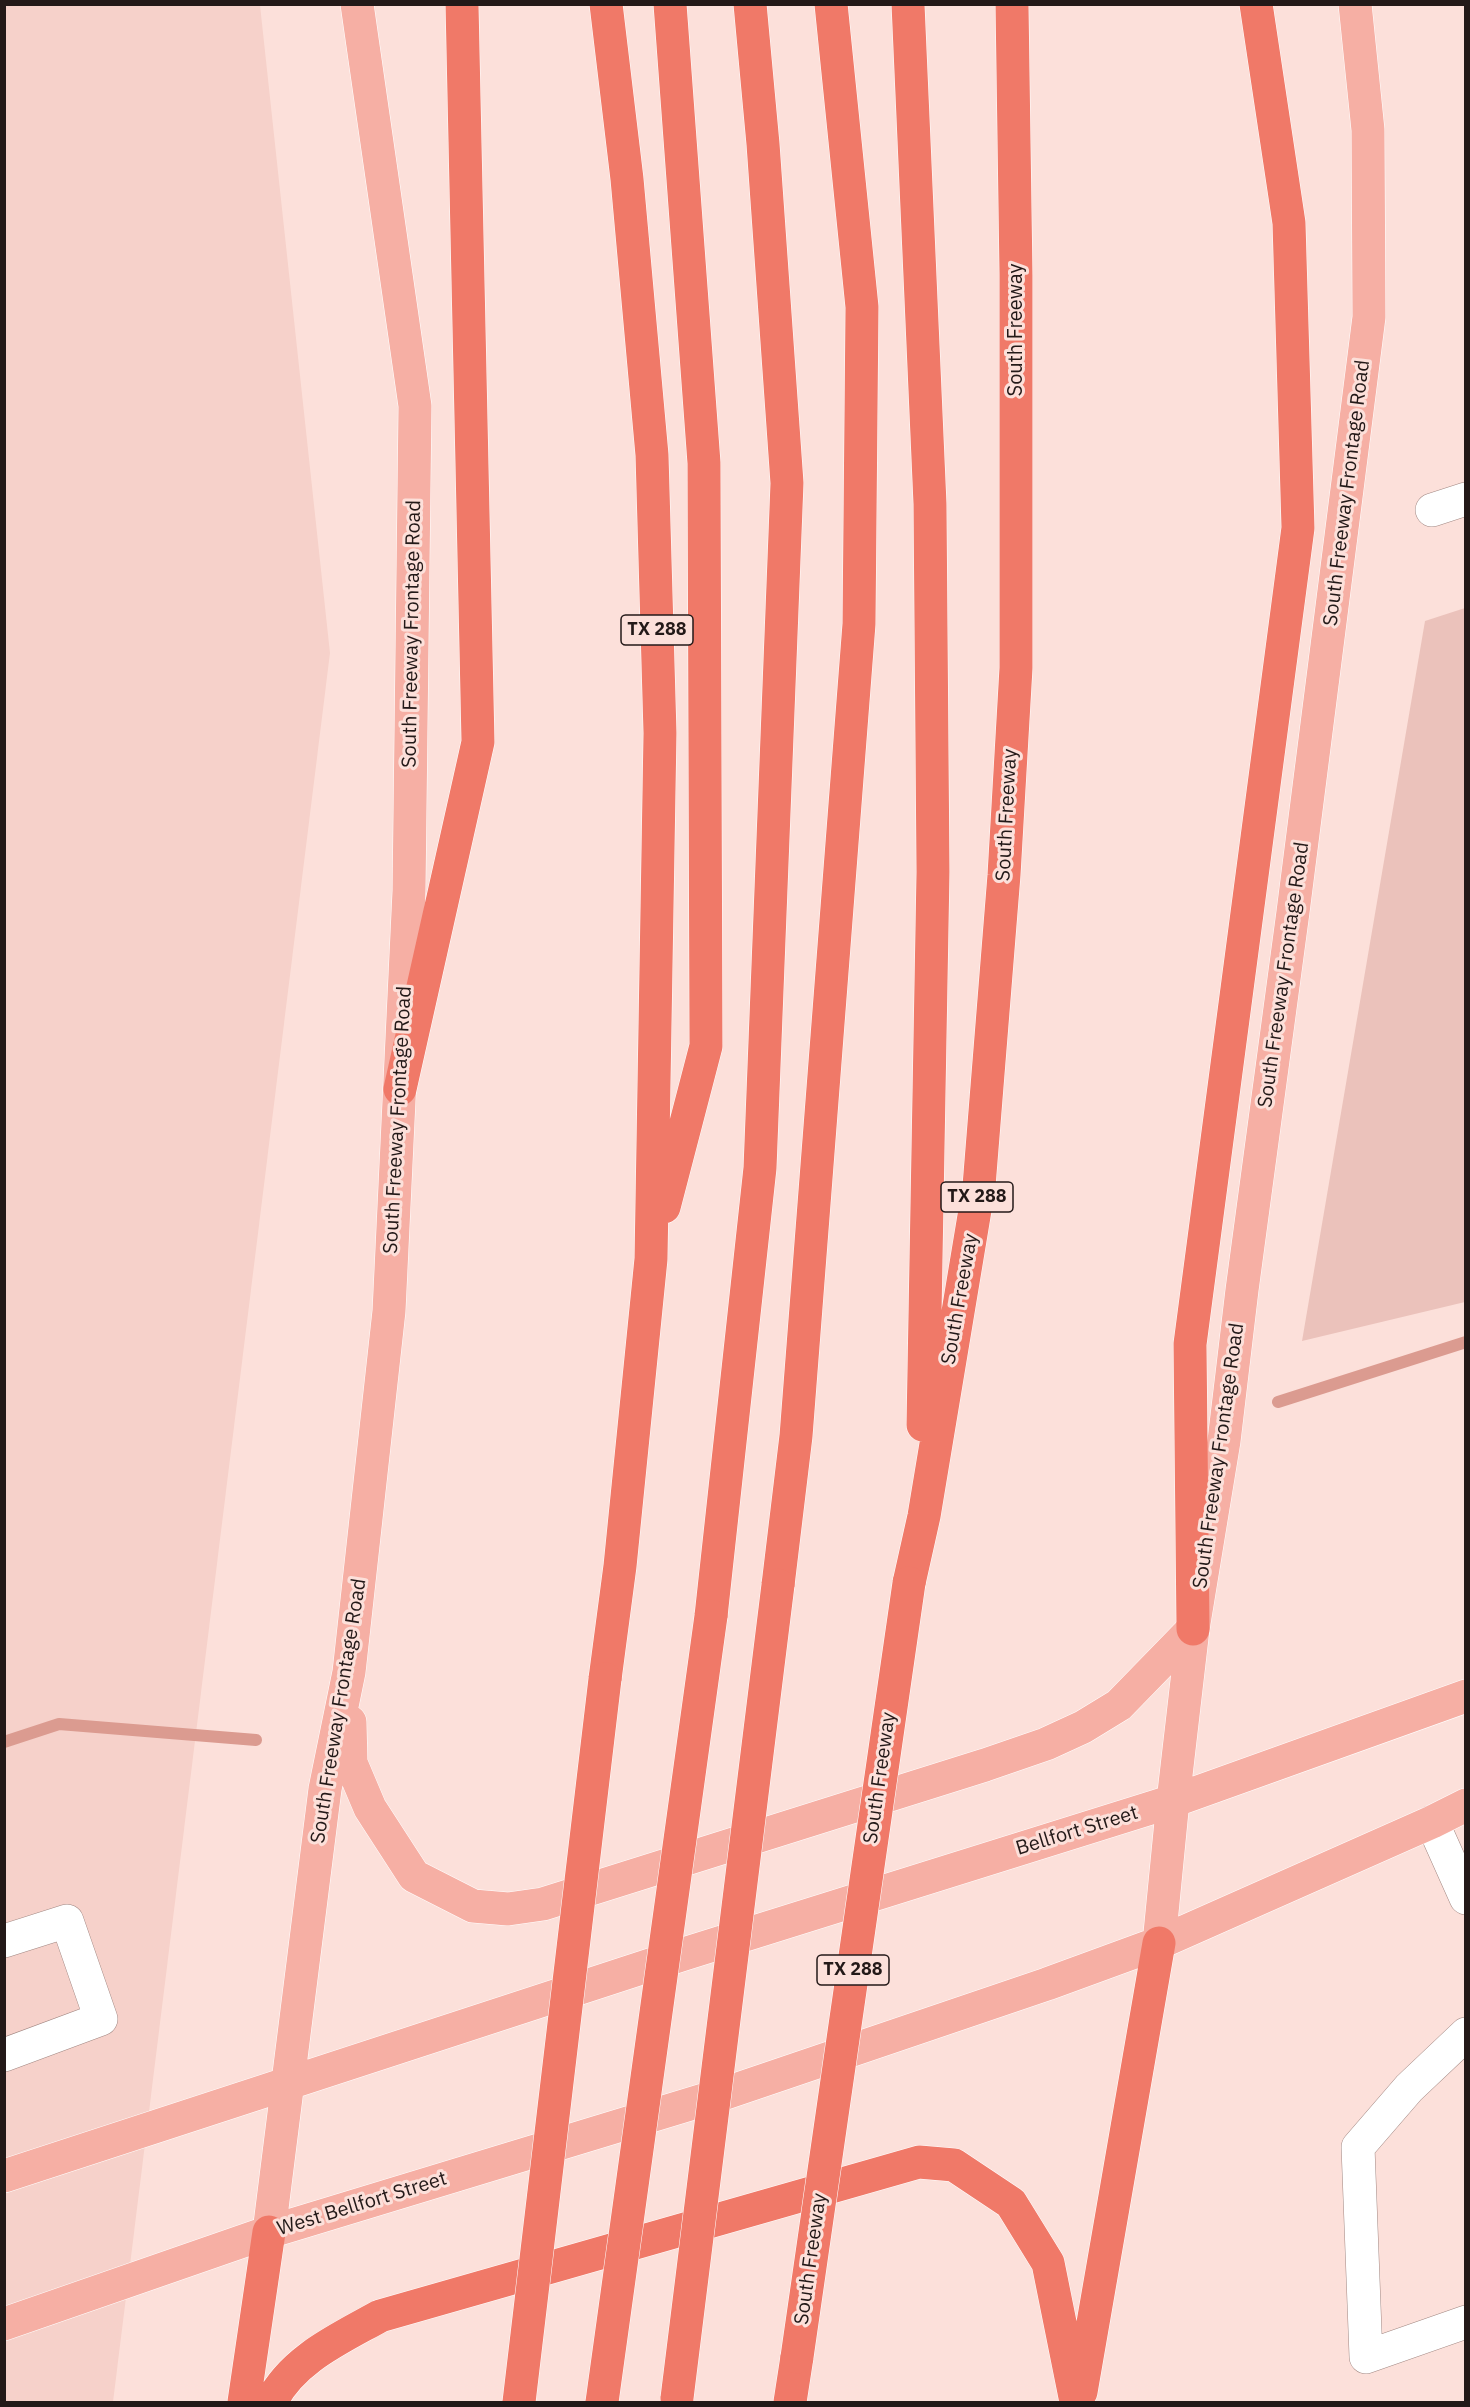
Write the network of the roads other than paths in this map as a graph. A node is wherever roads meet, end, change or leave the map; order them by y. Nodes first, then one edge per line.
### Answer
1 (357, 4) edge
2 (462, 4) edge
3 (606, 4) edge
4 (670, 4) edge
5 (750, 4) edge
6 (831, 4) edge
7 (908, 4) edge
8 (1012, 4) edge
9 (1256, 4) edge
10 (1356, 4) edge
11 (1466, 499) edge
12 (1432, 510) dead end
13 (400, 1089) junction
14 (651, 1258) junction
15 (924, 1516) junction
16 (1193, 1629) junction
17 (349, 1672) junction
18 (1466, 1696) edge
19 (1173, 1801) junction
20 (1466, 1805) edge
21 (1432, 1822) junction
22 (1466, 1898) edge
23 (4, 1941) edge
24 (1158, 1943) junction
25 (1466, 2034) edge
26 (4, 2055) edge
27 (287, 2084) junction
28 (4, 2176) edge
29 (269, 2232) junction
30 (1466, 2322) edge
31 (4, 2324) edge
32 (677, 2400) edge
33 (244, 2403) edge
34 (271, 2403) edge
35 (519, 2403) edge
36 (602, 2403) edge
37 (790, 2403) edge
38 (1078, 2403) edge

1 - 13 main road, South Freeway Frontage Road
2 - 13 highway
3 - 14 highway, TX 288
4 - 14 highway
5 - 36 highway, bridge
6 - 32 highway, bridge
7 - 15 highway
8 - 15 highway, South Freeway / TX 288
9 - 16 highway
10 - 16 main road, South Freeway Frontage Road
11 - 12 street
13 - 17 main road, South Freeway Frontage Road
14 - 35 highway, TX 288, bridge
15 - 37 highway, South Freeway / TX 288, bridge
16 - 17 main road
16 - 19 main road, South Freeway Frontage Road
17 - 27 main road, South Freeway Frontage Road
18 - 19 main road, Bellfort Street
19 - 24 main road, South Freeway Frontage Road
19 - 27 main road, Bellfort Street
20 - 21 main road
21 - 22 street
21 - 24 main road
23 - 26 street
24 - 29 main road, West Bellfort Street
24 - 38 highway
25 - 30 street
27 - 28 main road
27 - 29 main road, South Freeway Frontage Road
29 - 31 main road, West Bellfort Street
29 - 33 highway
34 - 38 highway

